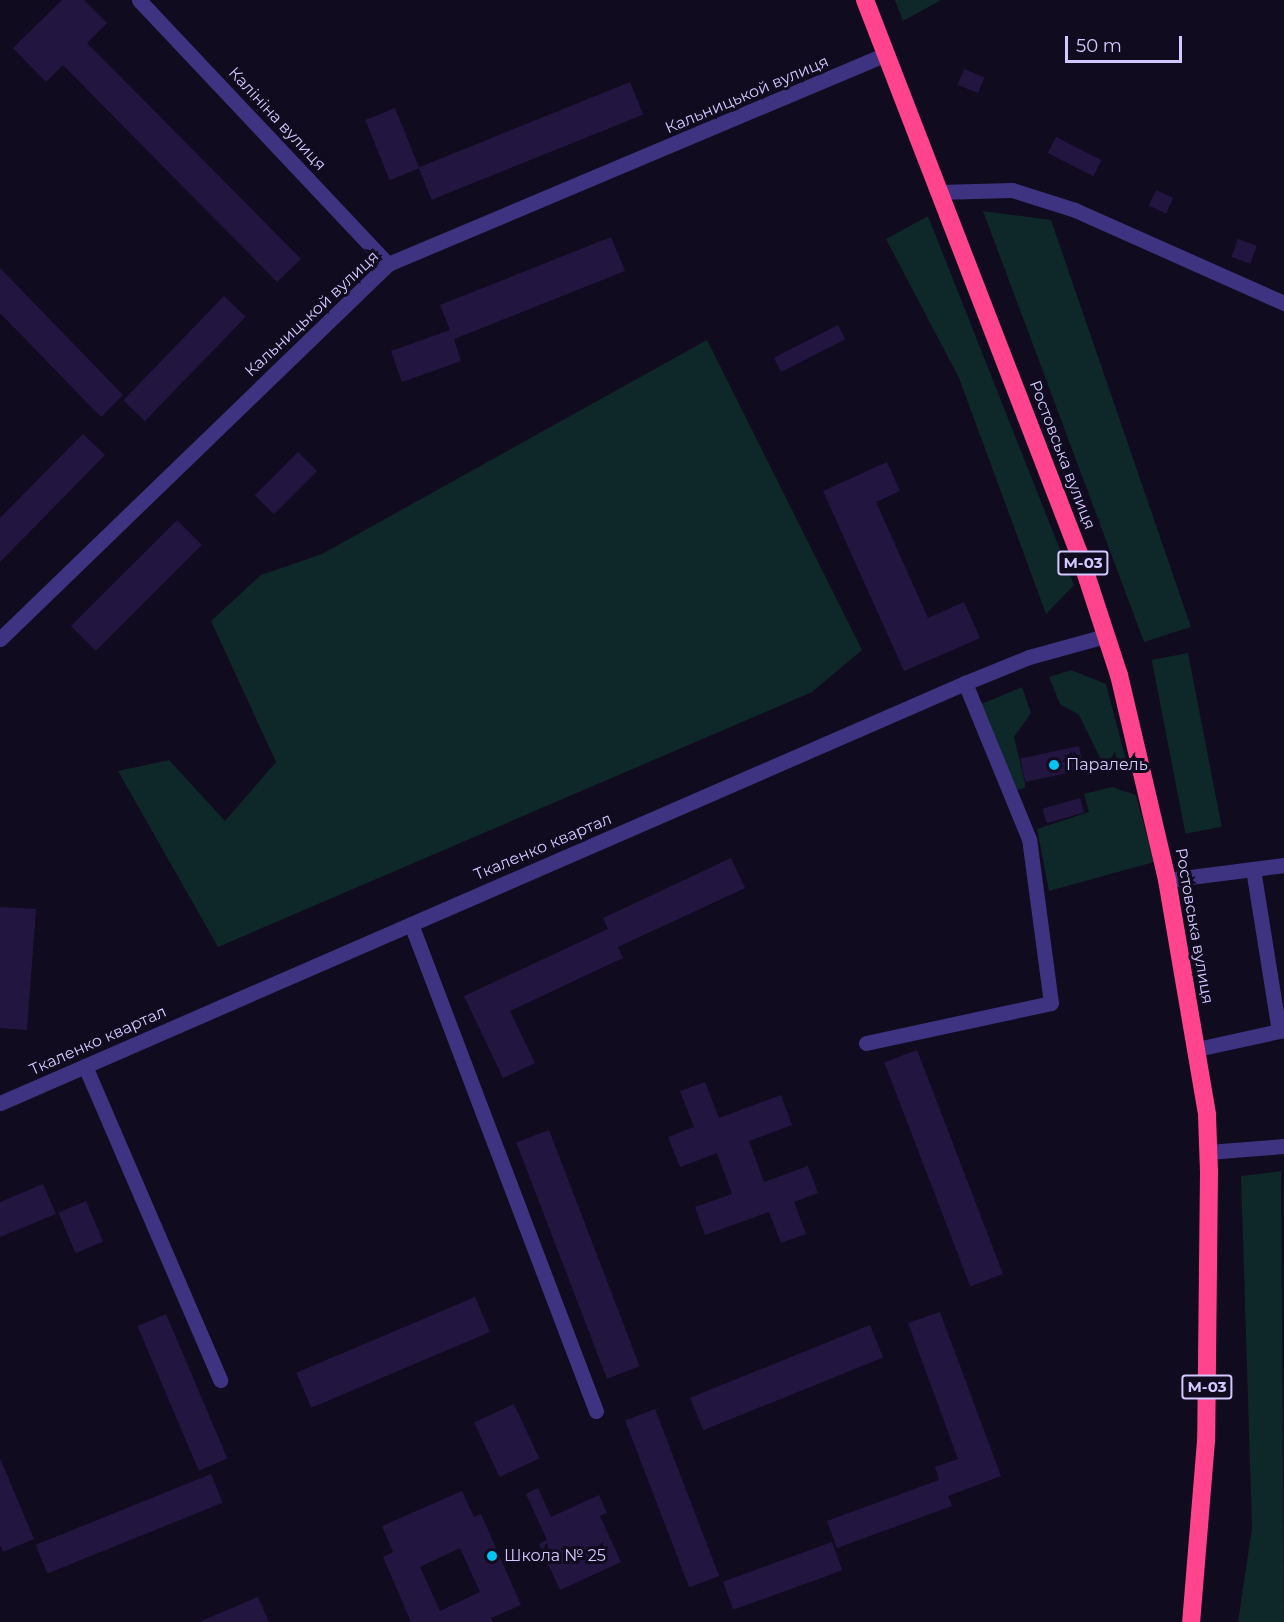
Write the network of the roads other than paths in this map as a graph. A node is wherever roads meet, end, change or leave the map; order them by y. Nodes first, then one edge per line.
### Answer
1 (139, 0) edge
2 (865, 0) edge
3 (886, 54) junction
4 (938, 192) junction
5 (388, 264) junction
6 (1284, 303) edge
7 (1106, 636) junction
8 (0, 639) edge
9 (965, 683) junction
10 (1284, 865) edge
11 (1253, 869) junction
12 (1167, 880) junction
13 (411, 924) junction
14 (1282, 1031) edge
15 (866, 1043) dead end
16 (1197, 1049) junction
17 (85, 1066) junction
18 (0, 1103) edge
19 (1284, 1146) edge
20 (1208, 1152) junction
21 (220, 1380) dead end
22 (596, 1411) dead end
23 (1191, 1622) edge

1 - 5 street, Калініна вулиця
2 - 3 highway, Ростовська вулиця / М-03
3 - 4 highway, Ростовська вулиця / М-03
3 - 5 street, Кальницькой вулиця
4 - 6 street
4 - 7 highway, Ростовська вулиця / М-03
5 - 8 street, Кальницькой вулиця
7 - 9 street, Ткаленко квартал
7 - 12 highway, Ростовська вулиця / М-03
9 - 13 street, Ткаленко квартал
9 - 15 street
10 - 11 street
11 - 12 street
11 - 14 street
12 - 16 highway, Ростовська вулиця / М-03
13 - 17 street, Ткаленко квартал
13 - 22 street
14 - 16 street
16 - 20 highway, Ростовська вулиця / М-03
17 - 18 street, Ткаленко квартал
17 - 21 street
19 - 20 street
20 - 23 highway, М-03

